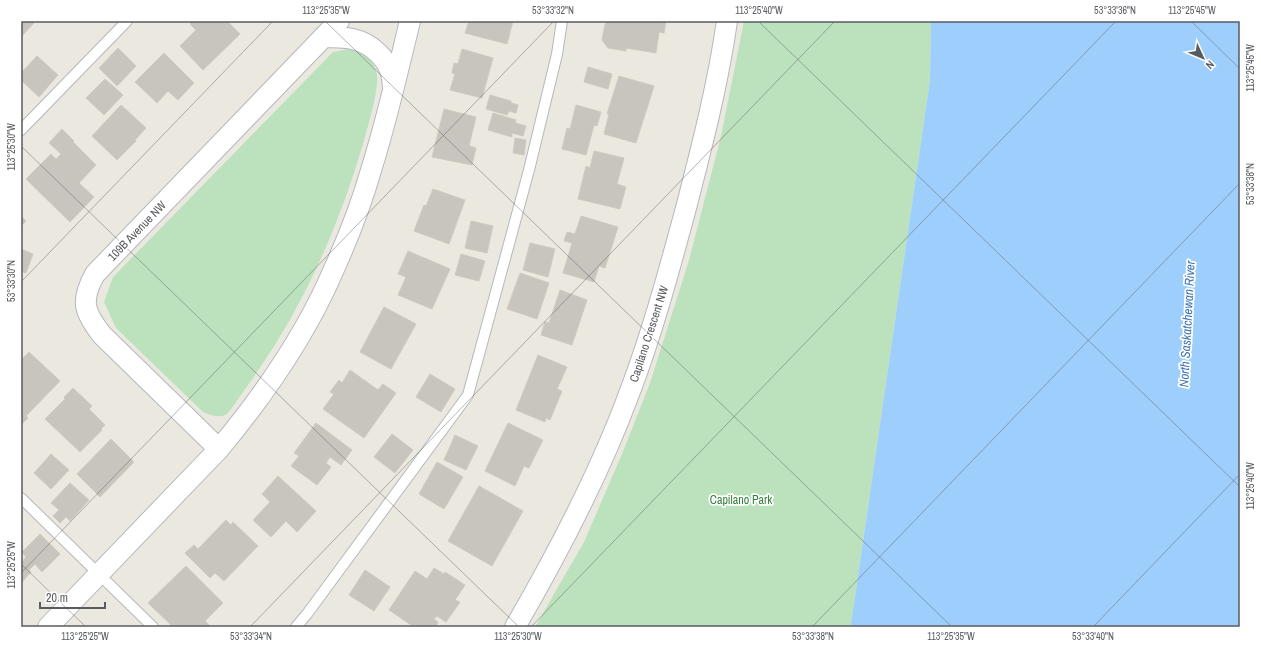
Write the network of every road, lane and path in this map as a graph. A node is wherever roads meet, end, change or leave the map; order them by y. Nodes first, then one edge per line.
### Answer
1 (127, 21) edge
2 (339, 21) edge
3 (410, 21) edge
4 (562, 21) edge
5 (727, 21) edge
6 (323, 37) junction
7 (393, 86) junction
8 (21, 130) edge
9 (219, 449) junction
10 (21, 498) edge
11 (100, 574) junction
12 (48, 627) edge
13 (153, 627) edge
14 (296, 627) edge
15 (515, 627) edge

1 - 8 lane
2 - 6 street, 109B Avenue NW
3 - 7 street
4 - 14 lane
5 - 15 street, Capilano Crescent NW
6 - 7 street
6 - 9 street, 109B Avenue NW
7 - 9 street
9 - 11 street
10 - 11 lane
11 - 12 street
11 - 13 lane

